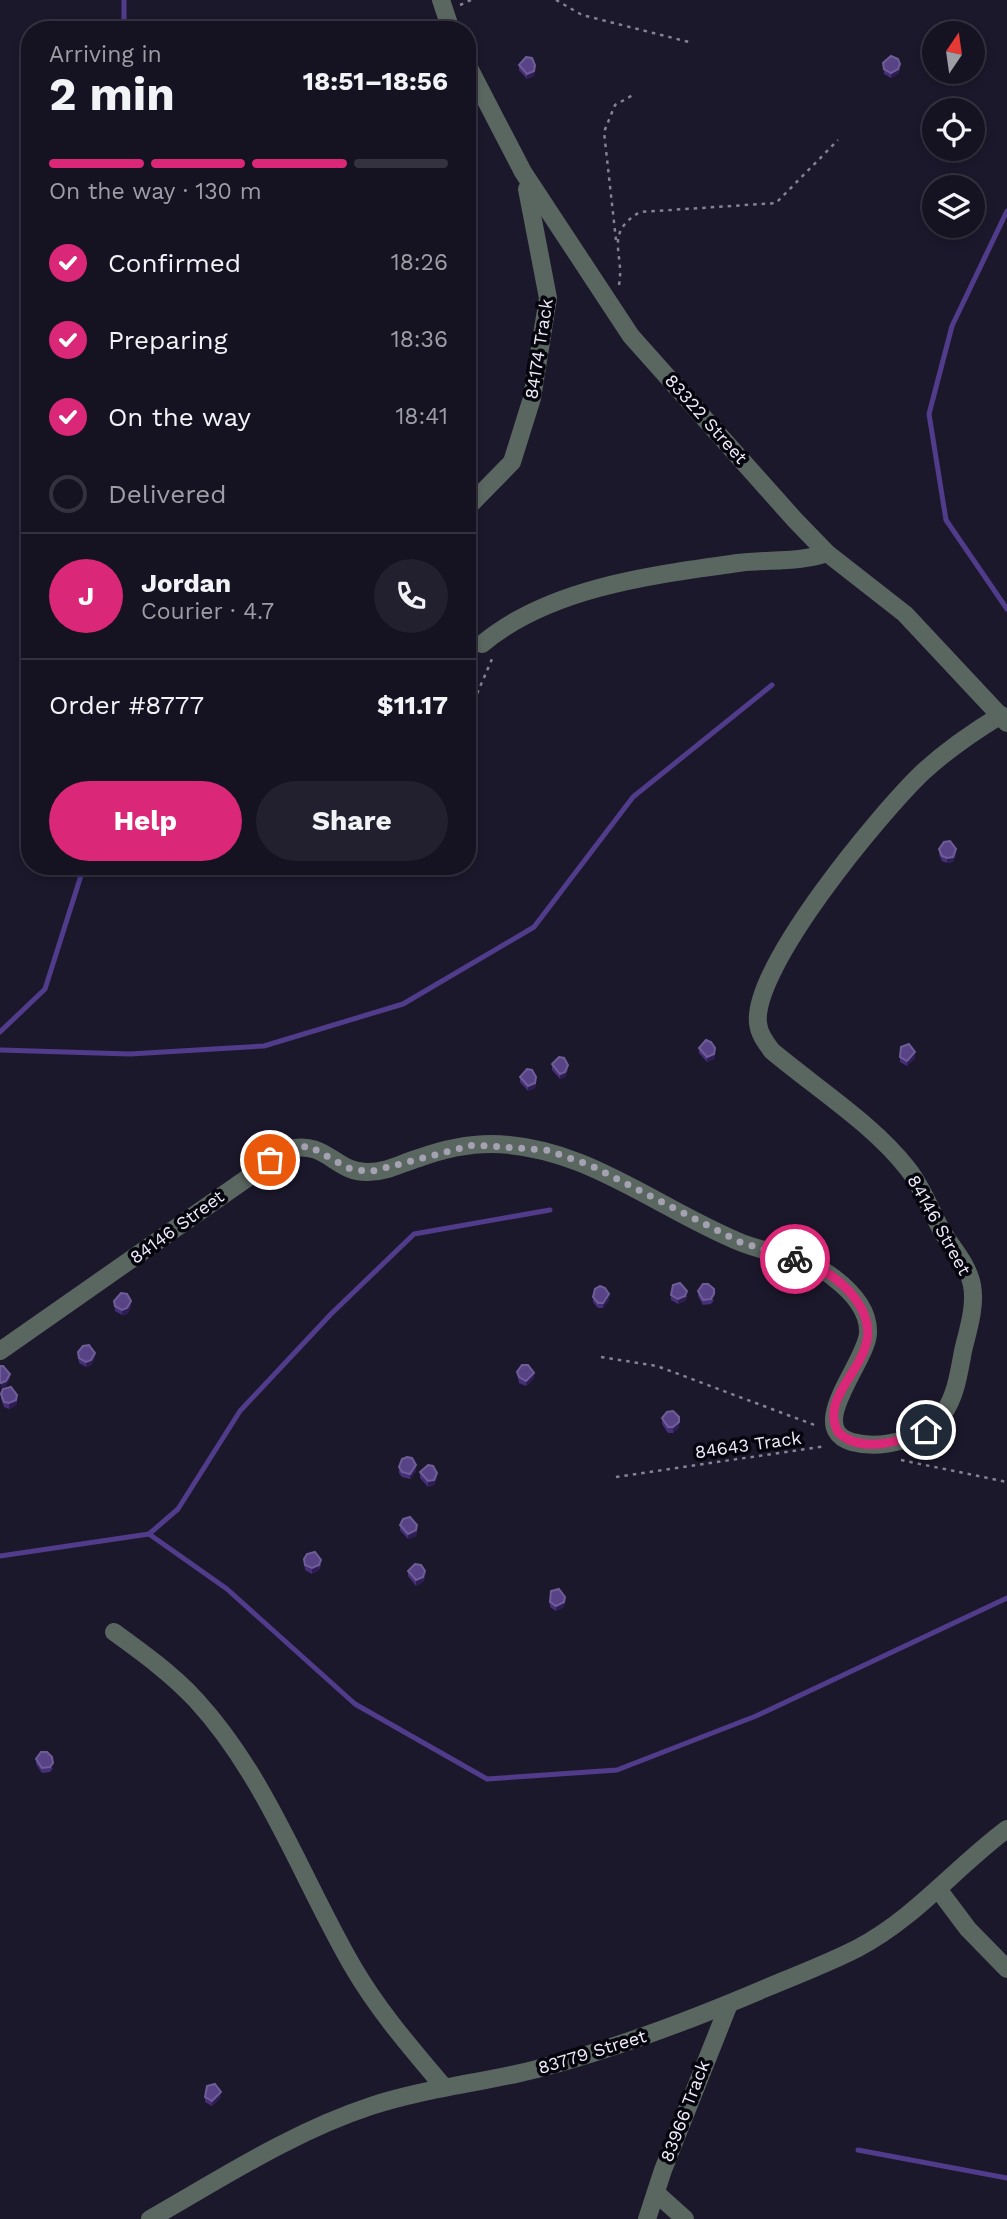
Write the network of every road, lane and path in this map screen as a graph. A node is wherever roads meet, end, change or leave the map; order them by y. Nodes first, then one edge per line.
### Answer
1 (441, 0) edge
2 (556, 0) edge
3 (448, 21) edge
4 (689, 43) dead end
5 (476, 81) edge
6 (633, 95) dead end
7 (838, 140) dead end
8 (523, 172) junction
9 (616, 240) junction
10 (611, 307) junction
11 (476, 499) edge
12 (827, 553) junction
13 (506, 625) junction
14 (482, 644) dead end
15 (476, 696) edge
16 (1004, 719) edge
17 (0, 1351) edge
18 (601, 1357) dead end
19 (834, 1424) junction
20 (837, 1445) dead end
21 (896, 1459) dead end
22 (616, 1477) dead end
23 (1007, 1482) edge
24 (114, 1632) dead end
25 (1007, 1829) edge
26 (938, 1889) junction
27 (1007, 1969) edge
28 (729, 2004) junction
29 (443, 2086) junction
30 (656, 2193) junction
31 (150, 2219) edge
32 (648, 2219) edge
33 (685, 2219) edge

1 - 3 street
2 - 4 path
5 - 8 street, 83322 Street
6 - 9 path
7 - 9 path
8 - 10 street, 83322 Street
8 - 11 street, 84174 Track
9 - 10 path
10 - 12 street, 83322 Street
12 - 13 street
12 - 16 street, 83322 Street
13 - 14 street
13 - 15 path
16 - 19 street, 84146 Street
17 - 19 street, 84146 Street
18 - 19 path
20 - 22 path, 84643 Track
21 - 23 path
24 - 29 street
25 - 26 street, 83779 Street
26 - 27 street
26 - 28 street, 83779 Street
28 - 29 street, 83779 Street
28 - 30 street, 83966 Track
29 - 31 street, 83779 Street
30 - 32 street, 83966 Track
30 - 33 street

